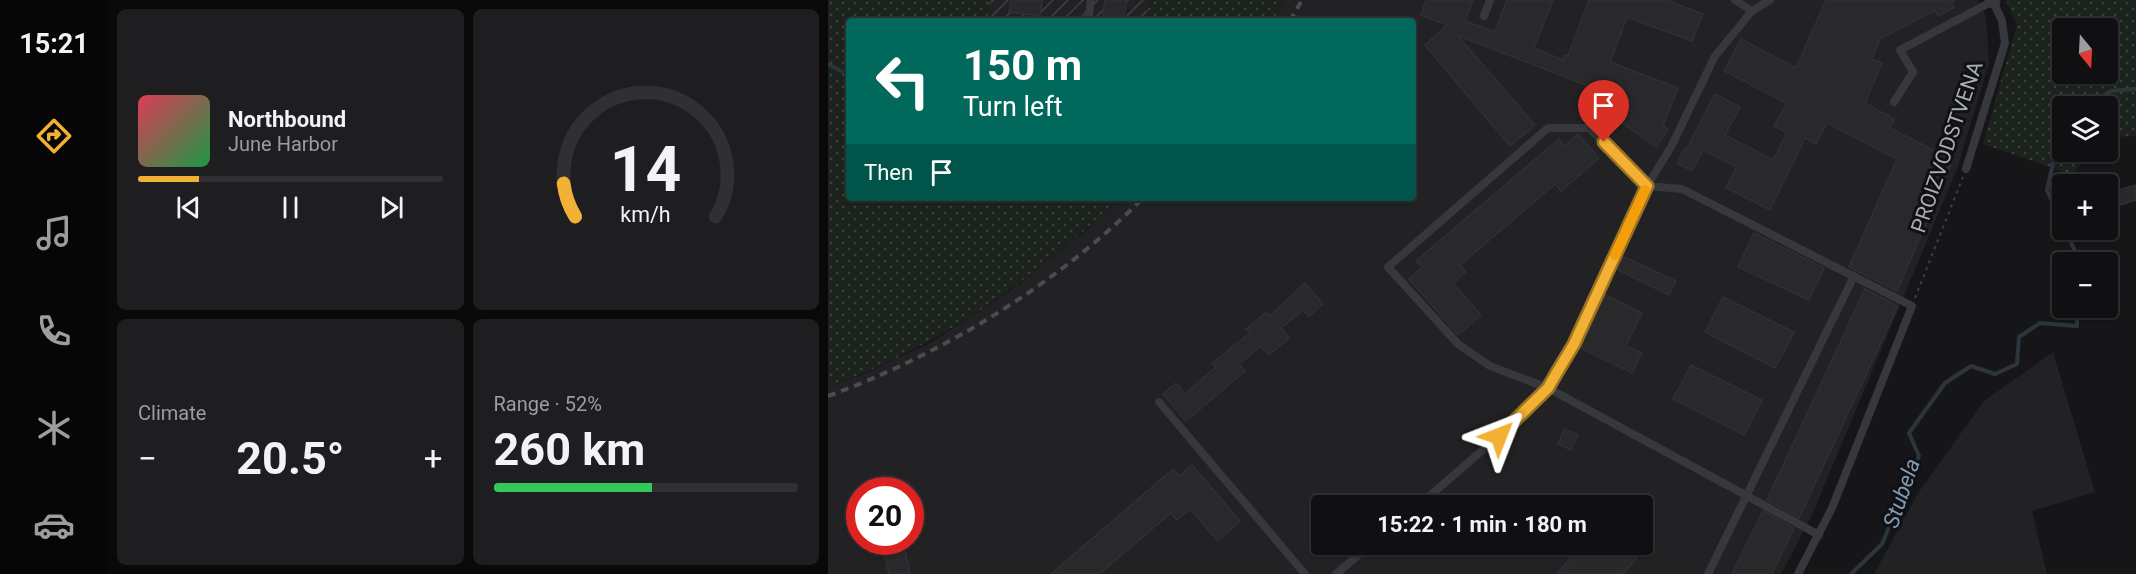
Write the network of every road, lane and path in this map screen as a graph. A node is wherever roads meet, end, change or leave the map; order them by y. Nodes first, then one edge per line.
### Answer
1 (1091, 0) edge
2 (1490, 0) edge
3 (1735, 0) edge
4 (1770, 0) edge
5 (1992, 1) edge
6 (1752, 11) junction
7 (1484, 16) dead end
8 (1088, 18) edge
9 (1894, 102) dead end
10 (1966, 169) joint
11 (1647, 186) junction
12 (1854, 276) junction
13 (1912, 306) junction
14 (1548, 388) junction
15 (1159, 402) dead end
16 (1431, 495) edge
17 (1744, 495) junction
18 (1819, 536) junction
19 (1358, 555) edge
20 (1305, 574) edge
21 (1336, 574) edge
22 (1708, 574) edge
23 (1798, 574) edge

1 - 8 lane
2 - 7 lane
3 - 6 lane
4 - 6 lane
5 - 9 lane
5 - 10 lane, PROIZVODSTVENA
6 - 11 lane
10 - 13 path, PROIZVODSTVENA
11 - 12 lane
11 - 14 lane
11 - 14 lane
12 - 13 lane
12 - 17 lane
13 - 18 lane
14 - 16 lane
14 - 17 lane
15 - 20 lane
17 - 18 lane
17 - 22 lane
18 - 23 lane
19 - 21 lane

